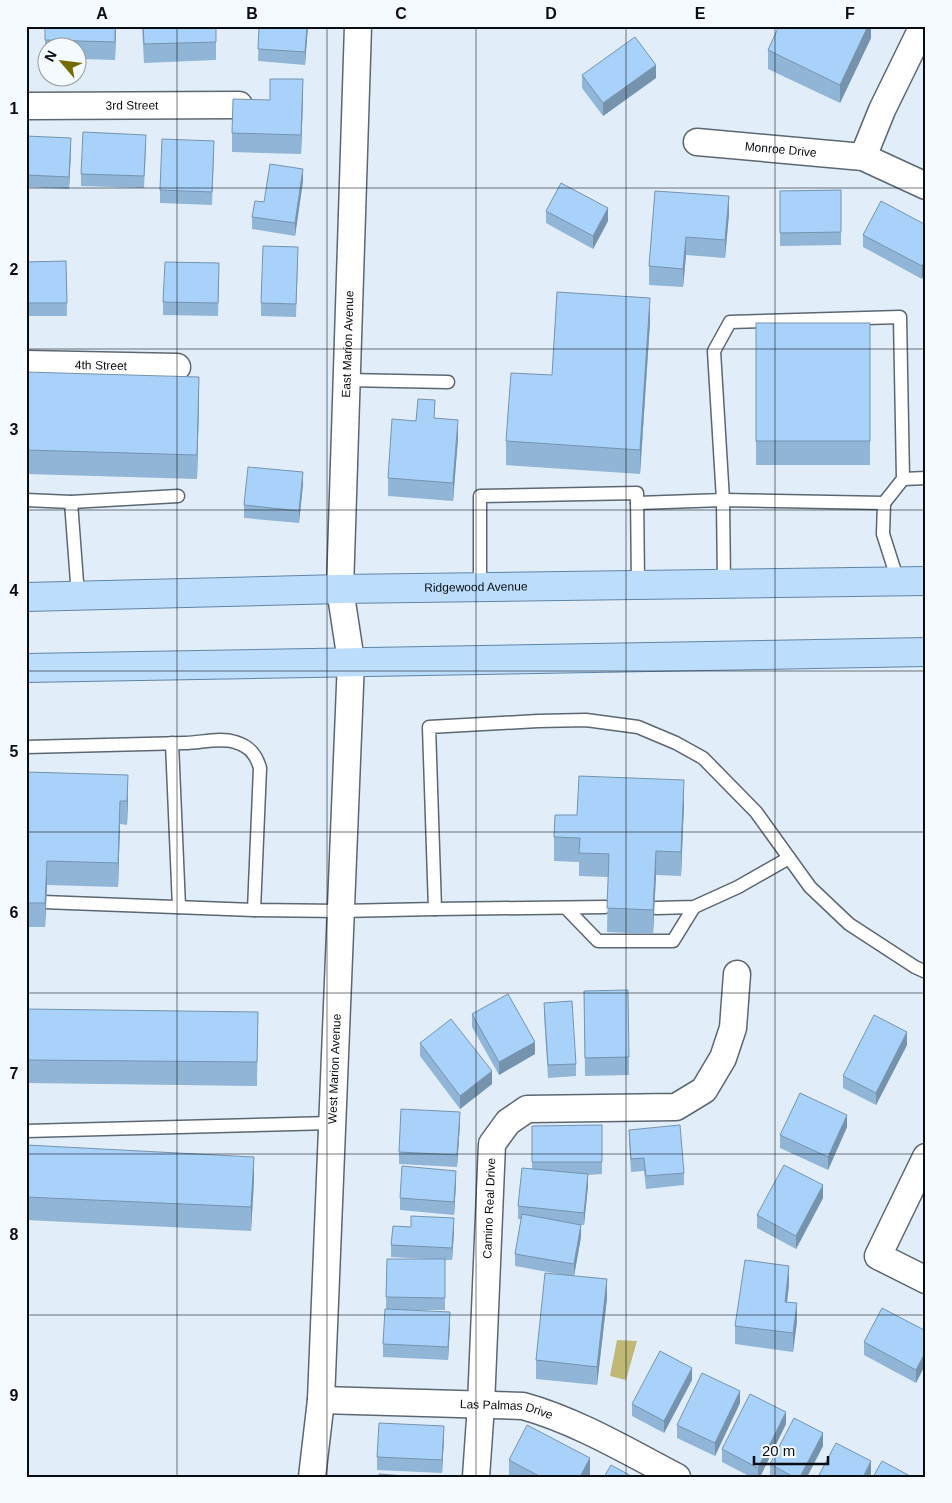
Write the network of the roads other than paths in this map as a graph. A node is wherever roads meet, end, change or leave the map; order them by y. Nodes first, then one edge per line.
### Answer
1 (358, 26) edge
2 (923, 26) edge
3 (239, 104) edge
4 (26, 106) edge
5 (697, 142) dead end
6 (863, 157) junction
7 (926, 186) edge
8 (26, 364) edge
9 (177, 367) dead end
10 (346, 380) junction
11 (448, 382) dead end
12 (914, 478) edge
13 (926, 489) edge
14 (178, 496) dead end
15 (26, 500) edge
16 (723, 500) junction
17 (70, 502) junction
18 (637, 503) junction
19 (884, 503) junction
20 (926, 580) edge
21 (898, 581) junction
22 (724, 583) junction
23 (638, 584) junction
24 (480, 588) junction
25 (340, 589) junction
26 (78, 596) junction
27 (26, 597) edge
28 (926, 636) edge
29 (891, 652) junction
30 (926, 652) edge
31 (351, 661) junction
32 (26, 668) edge
33 (172, 743) junction
34 (26, 747) edge
35 (789, 858) junction
36 (43, 902) edge
37 (694, 906) junction
38 (179, 907) junction
39 (604, 907) dead end
40 (435, 908) junction
41 (566, 908) junction
42 (656, 908) edge
43 (254, 910) junction
44 (341, 911) junction
45 (926, 972) edge
46 (737, 974) dead end
47 (332, 1123) junction
48 (26, 1131) edge
49 (926, 1157) edge
50 (926, 1280) edge
51 (321, 1400) junction
52 (481, 1404) junction
53 (312, 1477) edge
54 (476, 1477) edge
55 (677, 1477) edge

1 - 10 street, East Marion Avenue
2 - 6 street
3 - 4 street, 3rd Street
5 - 6 street, Monroe Drive
6 - 7 street, Monroe Drive
8 - 9 street, 4th Street
10 - 11 lane
10 - 25 street, East Marion Avenue
12 - 13 lane
12 - 16 lane
12 - 19 lane
14 - 17 lane
15 - 17 lane
16 - 18 lane
16 - 19 lane
16 - 22 lane
17 - 26 lane
18 - 23 lane
18 - 24 lane
19 - 21 lane
20 - 21 main road, Ridgewood Avenue
21 - 22 main road, Ridgewood Avenue
22 - 23 main road, Ridgewood Avenue
23 - 24 main road, Ridgewood Avenue
24 - 25 main road, Ridgewood Avenue
25 - 26 main road, Ridgewood Avenue
25 - 31 street, East Marion Avenue
26 - 27 main road, Ridgewood Avenue
28 - 29 main road
29 - 30 main road
29 - 31 main road
31 - 32 main road
31 - 44 street, West Marion Avenue
33 - 34 lane
33 - 38 lane
33 - 43 lane
35 - 37 lane
35 - 40 lane
35 - 45 lane
36 - 38 lane
37 - 41 lane
37 - 42 lane
38 - 43 lane
39 - 41 lane
40 - 41 lane
40 - 44 lane
43 - 44 lane
44 - 47 street, West Marion Avenue
46 - 52 street, Camino Real Drive
47 - 48 lane
47 - 51 street, West Marion Avenue
49 - 50 street
51 - 52 street, Las Palmas Drive
51 - 53 street, West Marion Avenue
52 - 54 street, Camino Real Drive
52 - 55 street, Las Palmas Drive

